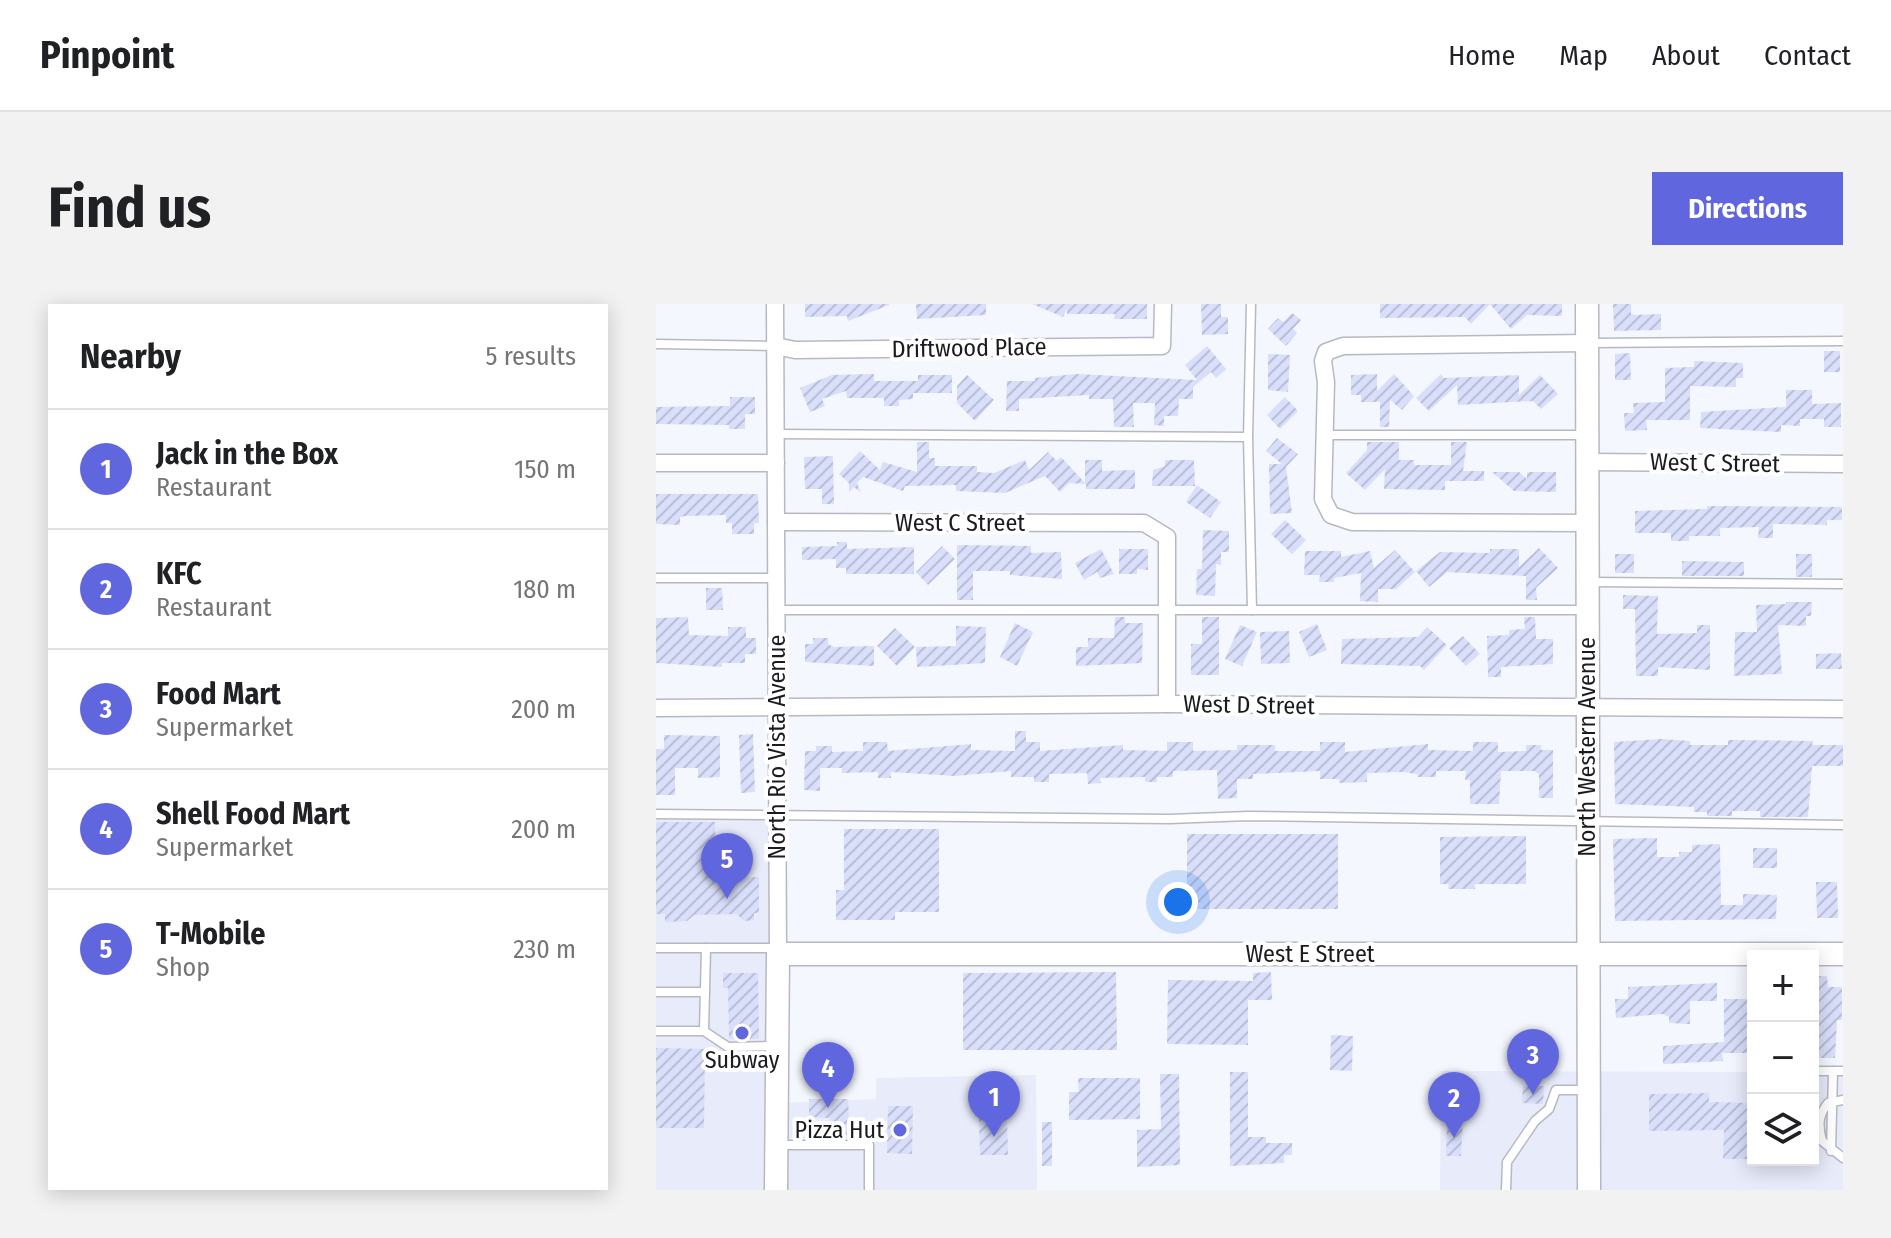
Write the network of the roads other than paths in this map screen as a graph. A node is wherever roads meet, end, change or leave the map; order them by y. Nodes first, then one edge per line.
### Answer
1 (775, 304) edge
2 (1163, 304) edge
3 (1251, 304) edge
4 (1587, 304) edge
5 (1843, 341) edge
6 (1587, 343) junction
7 (656, 344) edge
8 (776, 346) junction
9 (776, 434) junction
10 (1326, 435) junction
11 (1587, 435) junction
12 (1248, 437) junction
13 (1587, 462) junction
14 (656, 463) edge
15 (776, 463) junction
16 (1843, 464) edge
17 (776, 522) junction
18 (1587, 523) junction
19 (656, 578) edge
20 (776, 578) junction
21 (1587, 582) junction
22 (1843, 584) edge
23 (776, 610) junction
24 (1167, 610) junction
25 (1252, 610) junction
26 (1586, 610) junction
27 (1167, 704) junction
28 (656, 708) edge
29 (776, 708) junction
30 (1586, 709) junction
31 (1843, 709) edge
32 (656, 814) edge
33 (777, 814) junction
34 (1587, 823) junction
35 (1843, 825) edge
36 (656, 948) edge
37 (706, 948) junction
38 (778, 951) junction
39 (1589, 954) junction
40 (1843, 954) edge
41 (656, 992) edge
42 (705, 992) junction
43 (656, 1031) edge
44 (704, 1031) junction
45 (777, 1046) junction
46 (1838, 1071) edge
47 (1589, 1090) junction
48 (1838, 1100) edge
49 (776, 1145) junction
50 (1843, 1158) edge
51 (776, 1190) edge
52 (869, 1190) edge
53 (1506, 1190) edge
54 (1589, 1190) edge

1 - 8 street, North Rio Vista Avenue
2 - 8 street, Driftwood Place
3 - 12 lane
4 - 6 street, North Western Avenue
5 - 6 lane
6 - 10 street
6 - 11 street, North Western Avenue
7 - 8 lane
8 - 9 street, North Rio Vista Avenue
9 - 12 lane
9 - 15 street, North Rio Vista Avenue
10 - 11 lane
10 - 18 street
11 - 13 street, North Western Avenue
12 - 25 lane
13 - 16 street, West C Street
13 - 18 street, North Western Avenue
14 - 15 street
15 - 17 street, North Rio Vista Avenue
17 - 20 street, North Rio Vista Avenue
17 - 24 street, West C Street
18 - 21 street, North Western Avenue
19 - 20 lane
20 - 23 street, North Rio Vista Avenue
21 - 22 lane
21 - 26 street, North Western Avenue
23 - 24 lane
23 - 29 street, North Rio Vista Avenue
24 - 25 lane
24 - 27 street
25 - 26 lane
26 - 30 street, North Western Avenue
27 - 29 street, West D Street
27 - 30 street, West D Street
28 - 29 street, West D Street
29 - 33 street, North Rio Vista Avenue
30 - 31 street, West D Street
30 - 34 street, North Western Avenue
32 - 33 lane
33 - 34 lane
33 - 38 street, North Rio Vista Avenue
34 - 35 lane
34 - 39 street, North Western Avenue
36 - 37 lane
37 - 38 lane
37 - 42 lane
38 - 39 street, West E Street
38 - 45 street, North Rio Vista Avenue
39 - 40 street, West E Street
39 - 47 street, North Western Avenue
41 - 42 lane
42 - 44 lane
43 - 44 lane
44 - 45 lane
45 - 49 street, North Rio Vista Avenue
46 - 48 lane
47 - 53 lane
47 - 54 street, North Western Avenue
48 - 50 lane
49 - 51 street, North Rio Vista Avenue
49 - 52 lane

